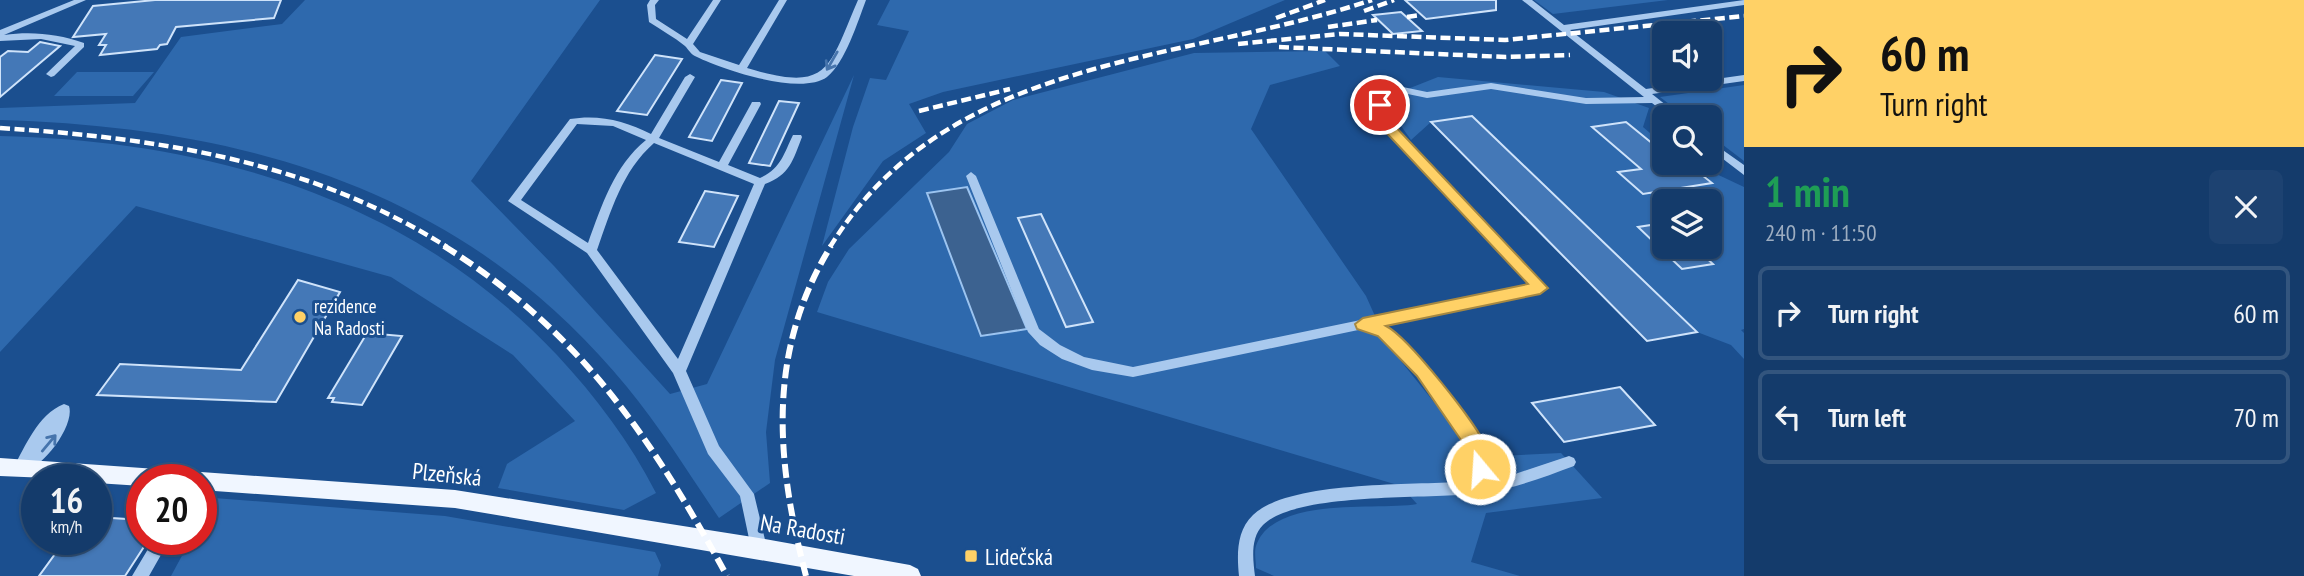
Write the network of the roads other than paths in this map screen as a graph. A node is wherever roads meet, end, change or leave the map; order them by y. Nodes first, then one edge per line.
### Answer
1 (82, 0) edge
2 (655, 0) edge
3 (717, 0) edge
4 (783, 0) edge
5 (862, 0) edge
6 (1526, 0) edge
7 (1744, 2) edge
8 (1561, 28) junction
9 (0, 33) edge
10 (0, 38) edge
11 (688, 44) junction
12 (743, 67) junction
13 (51, 74) dead end
14 (691, 77) dead end
15 (1744, 78) edge
16 (1643, 92) junction
17 (1654, 100) junction
18 (756, 104) dead end
19 (1660, 105) edge
20 (797, 137) dead end
21 (653, 139) junction
22 (1722, 154) edge
23 (722, 167) junction
24 (1744, 171) edge
25 (971, 176) dead end
26 (760, 182) junction
27 (591, 250) junction
28 (1363, 324) junction
29 (679, 370) junction
30 (1569, 462) dead end
31 (10, 467) edge
32 (126, 476) edge
33 (217, 482) edge
34 (1480, 487) junction
35 (685, 536) joint
36 (760, 548) junction
37 (152, 555) edge
38 (140, 576) edge
39 (911, 576) edge
40 (1247, 576) edge

1 - 9 lane
2 - 11 lane
3 - 11 lane
4 - 12 lane
5 -> 12 lane
6 - 8 lane
7 - 8 lane
8 - 16 lane
10 - 13 lane
11 - 12 lane
14 - 21 lane
15 - 16 lane
16 - 17 lane
17 - 19 lane
17 - 28 lane
18 - 23 lane
20 - 26 lane
21 - 23 lane
21 - 27 lane
21 - 27 lane
22 - 24 lane
23 - 26 lane
25 - 28 lane
26 - 29 lane
27 - 29 lane
28 - 34 lane
29 - 36 lane
30 - 34 lane
31 - 32 main road
33 - 35 main road, Plzeňská
34 - 40 lane
35 - 36 main road, Na Radosti
36 - 39 main road, Na Radosti
37 - 38 lane

